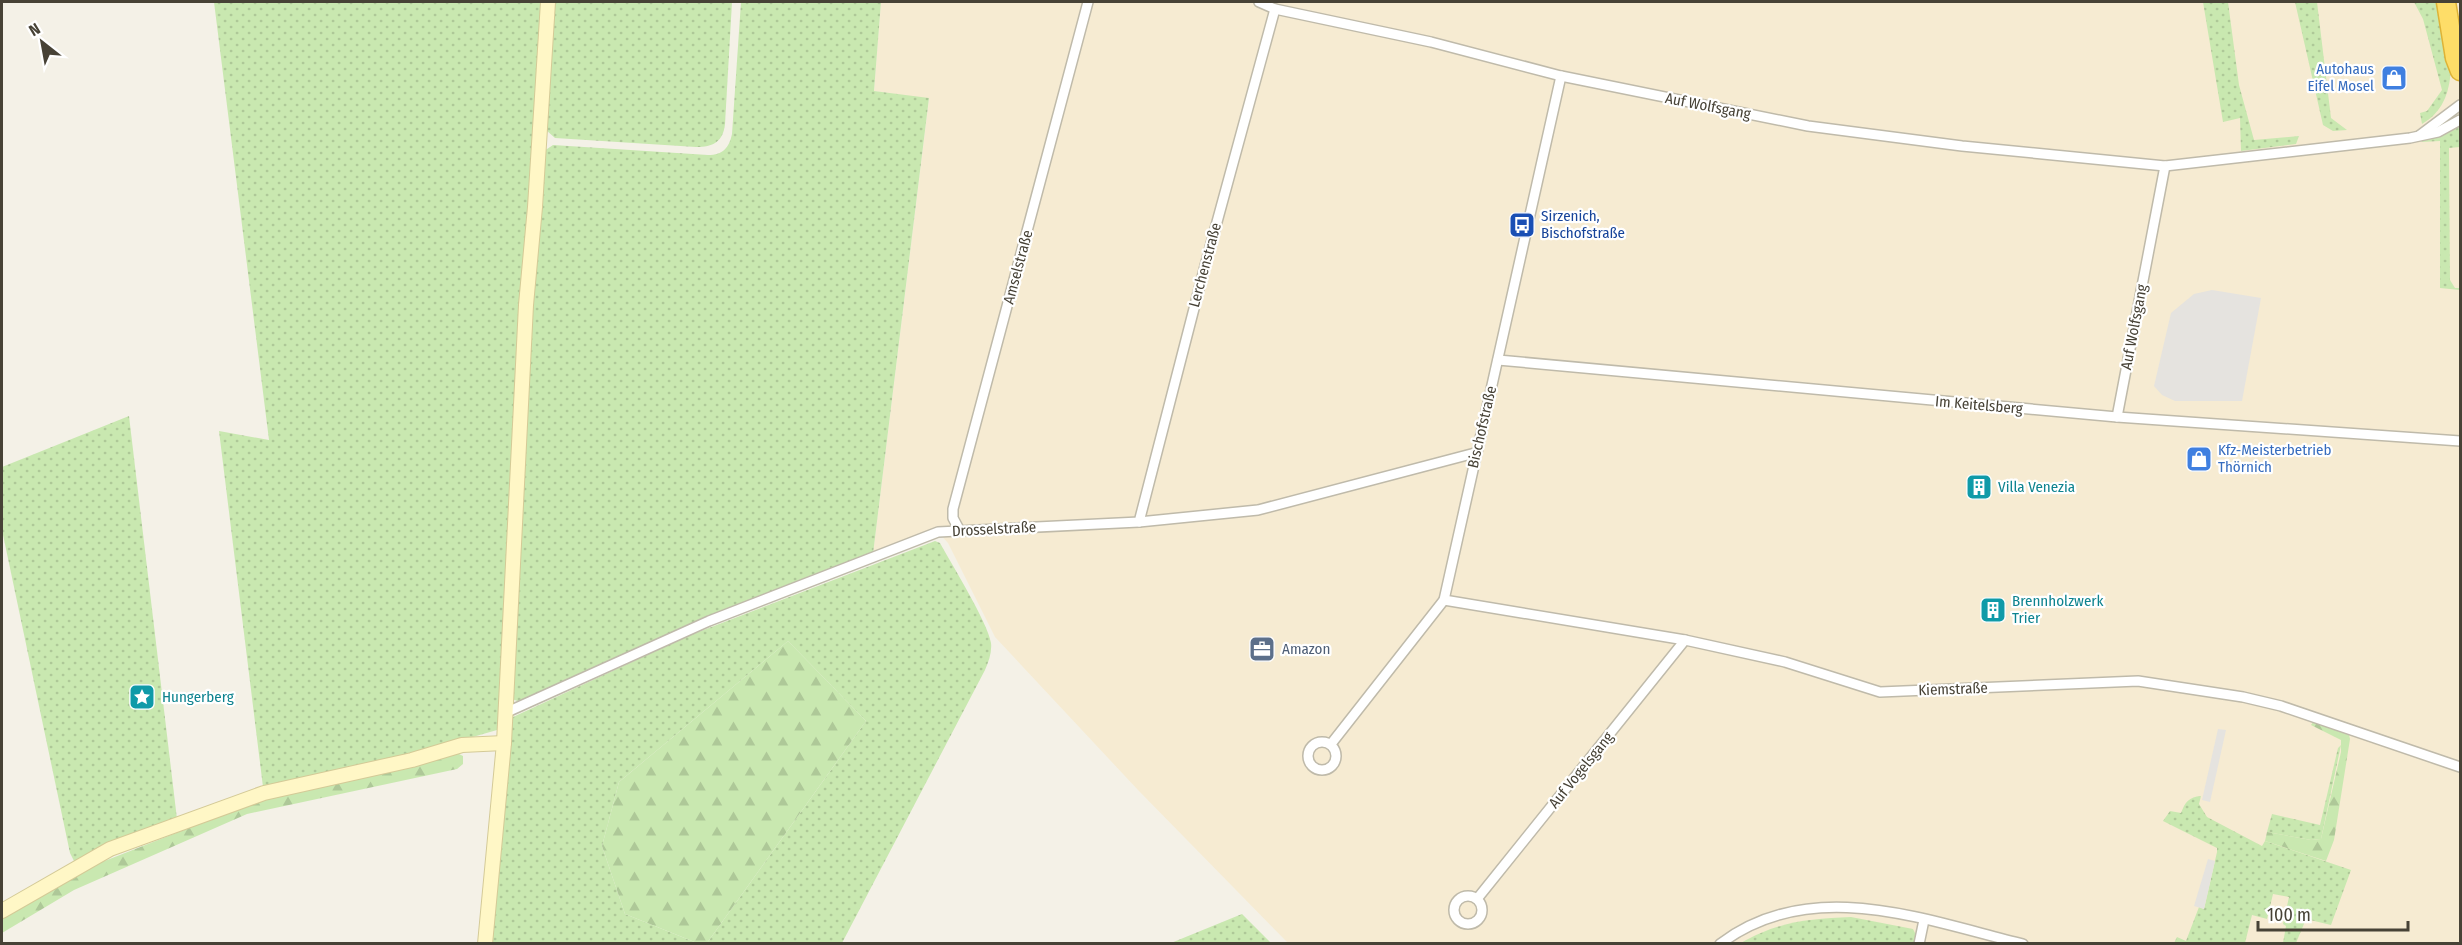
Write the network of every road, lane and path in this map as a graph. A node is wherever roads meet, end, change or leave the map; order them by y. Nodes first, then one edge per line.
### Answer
1 (548, 2) edge
2 (1088, 2) edge
3 (1259, 2) edge
4 (2446, 2) edge
5 (1275, 9) junction
6 (2460, 71) edge
7 (1561, 76) junction
8 (2460, 105) edge
9 (2460, 120) edge
10 (2418, 136) junction
11 (2165, 166) junction
12 (1498, 360) junction
13 (2117, 417) junction
14 (2460, 441) edge
15 (1475, 453) junction
16 (1140, 522) junction
17 (960, 531) junction
18 (1444, 600) junction
19 (1685, 640) junction
20 (505, 713) junction
21 (504, 743) junction
22 (1331, 744) dead end
23 (2460, 767) edge
24 (1477, 899) dead end
25 (2, 911) edge
26 (1924, 920) junction
27 (485, 944) edge
28 (1720, 944) edge
29 (1919, 944) edge
30 (2023, 944) edge

1 - 20 main road
2 - 17 street, Amselstraße
3 - 5 street, Auf Wolfsgang
4 - 6 highway
5 - 7 street, Auf Wolfsgang
5 - 16 street, Lerchenstraße
7 - 11 street, Auf Wolfsgang
7 - 12 street, Bischofstraße
8 - 10 street, Auf Wolfsgang
9 - 10 street, Auf Wolfsgang
10 - 11 street, Auf Wolfsgang
11 - 13 street, Auf Wolfsgang
12 - 13 street, Im Keitelsberg
12 - 15 street, Bischofstraße
13 - 14 street, Im Keitelsberg
15 - 16 street, Drosselstraße
15 - 18 street, Bischofstraße
16 - 17 street, Drosselstraße
17 - 20 street, Drosselstraße
18 - 19 street, Kiemstraße
18 - 22 street, Bischofstraße
19 - 23 street, Kiemstraße
19 - 24 street, Auf Vogelsgang
20 - 21 main road
21 - 25 main road
21 - 27 main road
26 - 28 street
26 - 29 street
26 - 30 street

